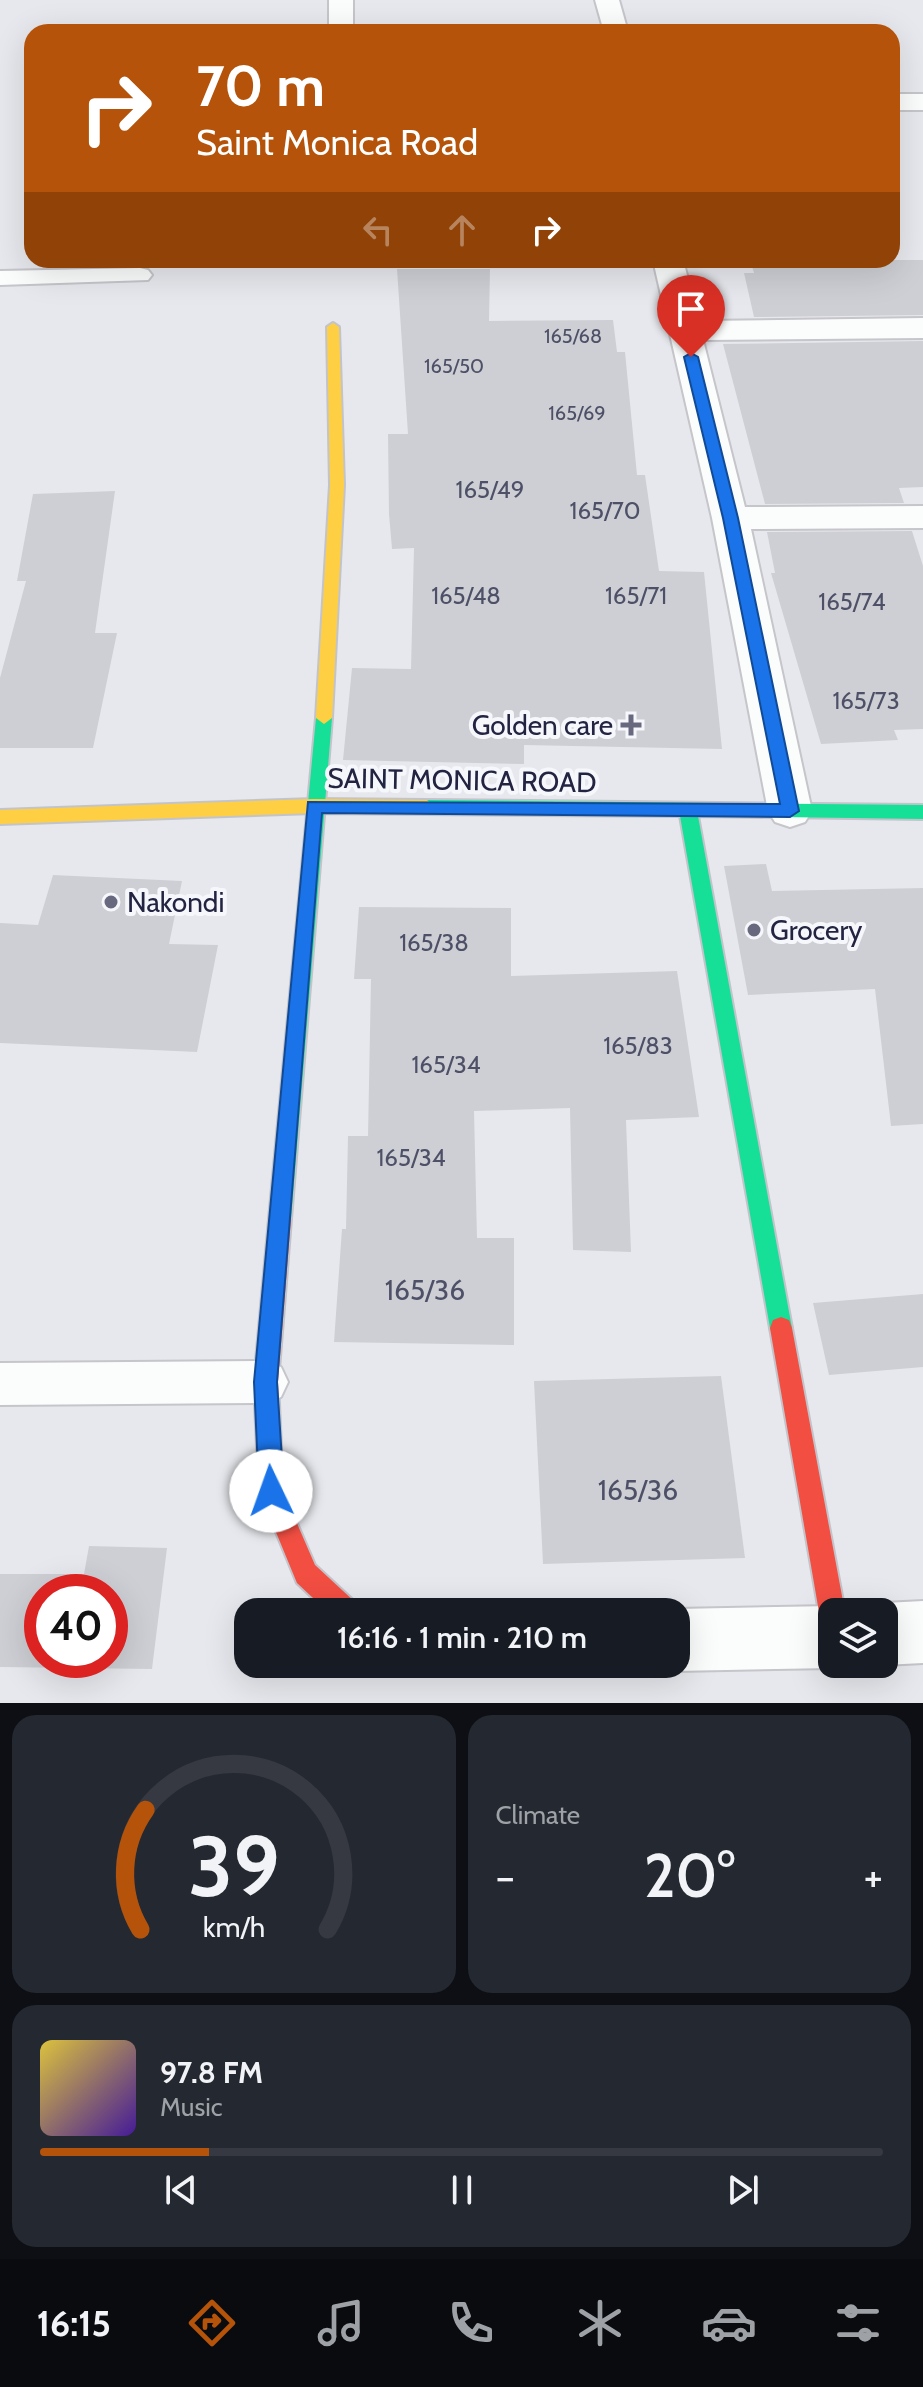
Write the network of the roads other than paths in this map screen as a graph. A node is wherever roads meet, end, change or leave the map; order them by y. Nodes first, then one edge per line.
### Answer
1 (341, 0) edge
2 (607, 0) edge
3 (341, 24) edge
4 (614, 24) edge
5 (900, 102) edge
6 (923, 102) edge
7 (670, 268) edge
8 (140, 275) dead end
9 (0, 278) edge
10 (333, 327) dead end
11 (923, 328) edge
12 (685, 331) junction
13 (923, 517) edge
14 (730, 518) junction
15 (314, 806) junction
16 (688, 810) junction
17 (790, 811) junction
18 (923, 812) edge
19 (0, 817) edge
20 (266, 1382) junction
21 (0, 1384) edge
22 (332, 1598) edge
23 (829, 1598) edge
24 (923, 1632) edge
25 (898, 1633) edge
26 (818, 1637) edge
27 (690, 1640) edge

1 - 3 street
2 - 4 street
5 - 6 street
7 - 12 street
8 - 9 lane
10 - 15 street
11 - 12 street
12 - 14 street
13 - 14 street
14 - 17 street
15 - 16 street, SAINT MONICA ROAD
15 - 19 street, SAINT MONICA ROAD
15 - 20 street
16 - 17 street, SAINT MONICA ROAD
16 - 23 street
17 - 18 street, SAINT MONICA ROAD
20 - 21 lane
20 - 22 street
24 - 25 street
26 - 27 street

